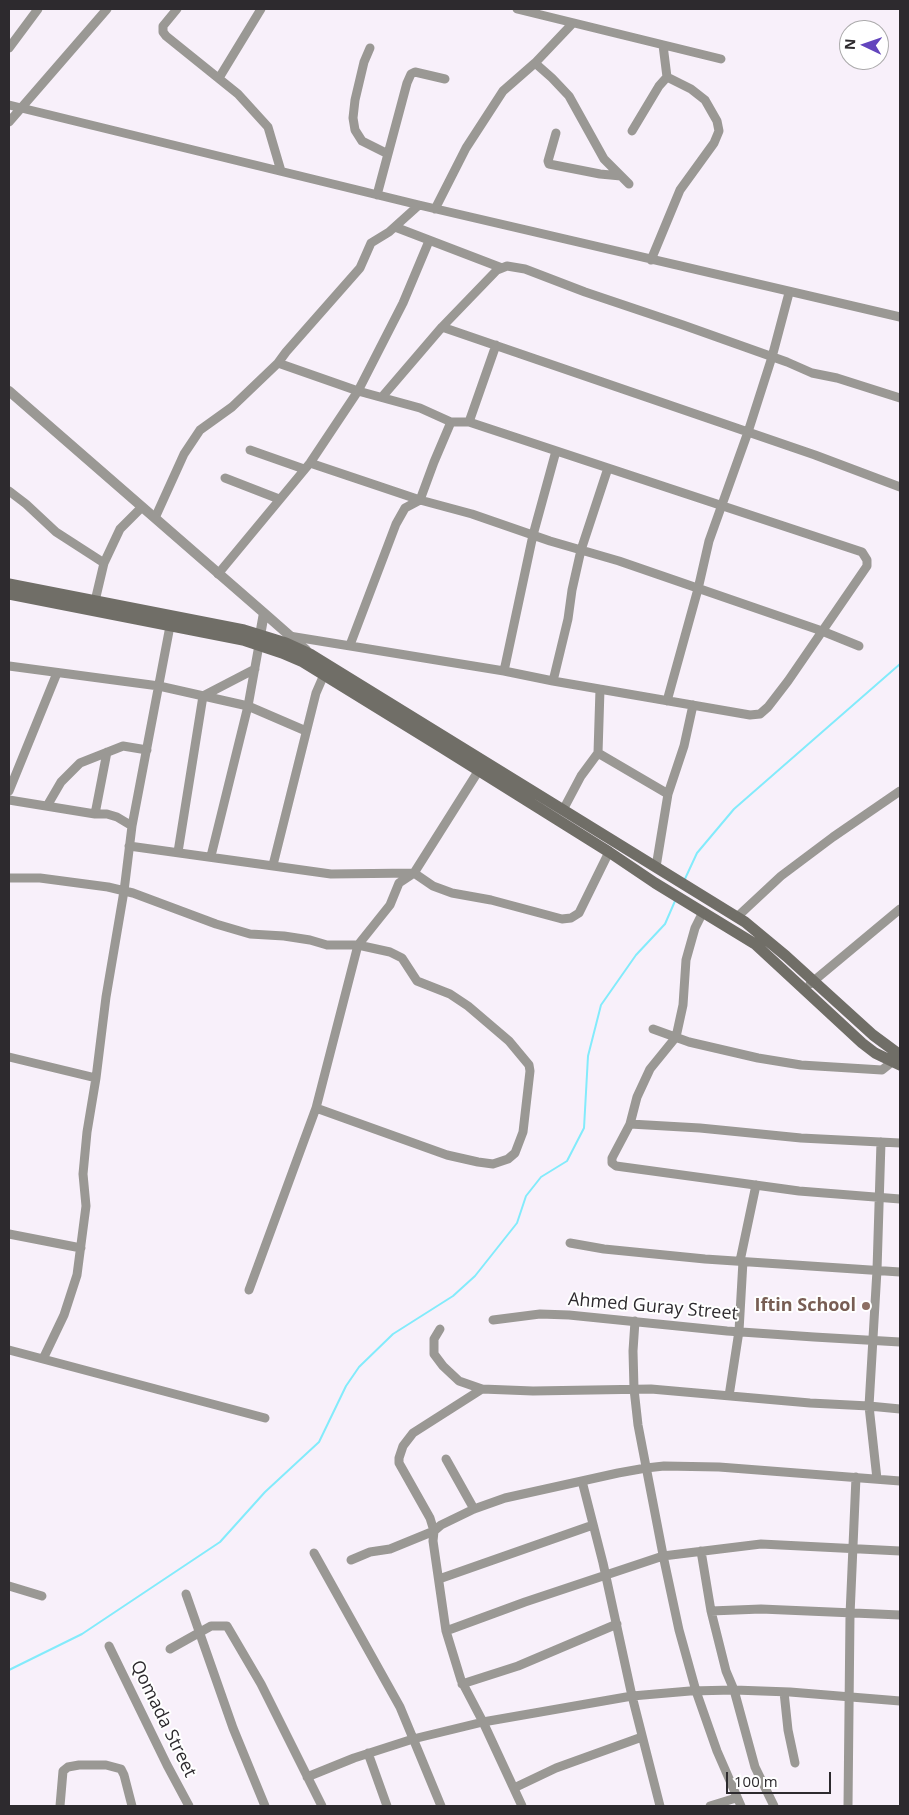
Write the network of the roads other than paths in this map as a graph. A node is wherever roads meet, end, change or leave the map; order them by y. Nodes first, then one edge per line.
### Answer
1 (38, 9) edge
2 (107, 9) edge
3 (177, 9) edge
4 (261, 9) edge
5 (517, 9) edge
6 (573, 23) junction
7 (663, 45) junction
8 (9, 48) edge
9 (370, 48) dead end
10 (721, 59) dead end
11 (535, 63) junction
12 (667, 76) junction
13 (219, 78) junction
14 (445, 80) dead end
15 (9, 105) edge
16 (20, 109) junction
17 (9, 122) edge
18 (632, 131) dead end
19 (556, 134) dead end
20 (388, 154) junction
21 (281, 171) junction
22 (621, 176) junction
23 (630, 184) dead end
24 (377, 195) junction
25 (419, 205) junction
26 (435, 208) junction
27 (395, 227) junction
28 (429, 241) junction
29 (651, 260) junction
30 (502, 268) junction
31 (789, 293) junction
32 (900, 317) edge
33 (442, 327) junction
34 (496, 345) junction
35 (772, 356) junction
36 (278, 363) junction
37 (358, 390) junction
38 (9, 391) edge
39 (382, 397) junction
40 (900, 398) edge
41 (451, 422) junction
42 (469, 422) junction
43 (748, 432) junction
44 (250, 450) dead end
45 (556, 451) junction
46 (307, 466) junction
47 (608, 468) junction
48 (225, 478) dead end
49 (900, 487) edge
50 (9, 490) edge
51 (279, 499) junction
52 (420, 500) junction
53 (721, 505) junction
54 (142, 507) junction
55 (155, 518) junction
56 (533, 535) junction
57 (581, 550) junction
58 (104, 563) junction
59 (218, 574) junction
60 (9, 584) edge
61 (698, 589) junction
62 (9, 594) edge
63 (95, 601) junction
64 (264, 613) junction
65 (170, 626) junction
66 (822, 631) junction
67 (289, 636) junction
68 (260, 639) junction
69 (350, 644) junction
70 (860, 646) dead end
71 (310, 654) junction
72 (9, 666) edge
73 (255, 669) junction
74 (326, 670) junction
75 (504, 671) junction
76 (57, 673) junction
77 (553, 681) junction
78 (159, 686) junction
79 (600, 689) junction
80 (203, 696) junction
81 (667, 700) junction
82 (693, 705) junction
83 (248, 706) junction
84 (306, 731) junction
85 (147, 750) junction
86 (107, 752) junction
87 (598, 753) junction
88 (479, 770) junction
89 (9, 791) edge
90 (900, 791) edge
91 (668, 794) junction
92 (9, 800) edge
93 (47, 806) junction
94 (563, 810) junction
95 (95, 814) junction
96 (132, 826) junction
97 (129, 846) junction
98 (178, 852) junction
99 (609, 852) junction
100 (211, 856) junction
101 (273, 865) junction
102 (658, 868) junction
103 (414, 873) junction
104 (9, 878) edge
105 (124, 891) junction
106 (900, 909) edge
107 (700, 910) junction
108 (737, 917) junction
109 (358, 945) junction
110 (813, 981) junction
111 (804, 989) junction
112 (653, 1029) dead end
113 (676, 1037) junction
114 (9, 1057) edge
115 (898, 1061) edge
116 (96, 1078) junction
117 (316, 1108) junction
118 (630, 1124) junction
119 (881, 1142) junction
120 (900, 1143) edge
121 (756, 1185) junction
122 (879, 1197) junction
123 (900, 1199) edge
124 (9, 1234) edge
125 (570, 1242) dead end
126 (82, 1248) junction
127 (741, 1261) junction
128 (877, 1270) junction
129 (900, 1272) edge
130 (249, 1290) dead end
131 (493, 1320) dead end
132 (635, 1321) junction
133 (440, 1329) dead end
134 (739, 1331) junction
135 (873, 1341) junction
136 (900, 1342) edge
137 (9, 1350) edge
138 (43, 1359) junction
139 (482, 1389) junction
140 (634, 1389) junction
141 (729, 1396) junction
142 (869, 1406) junction
143 (900, 1409) edge
144 (266, 1418) dead end
145 (446, 1459) dead end
146 (646, 1468) junction
147 (856, 1477) junction
148 (877, 1479) junction
149 (582, 1481) junction
150 (900, 1481) edge
151 (474, 1509) junction
152 (593, 1525) junction
153 (434, 1531) junction
154 (853, 1548) junction
155 (701, 1551) junction
156 (900, 1551) edge
157 (314, 1553) dead end
158 (663, 1556) junction
159 (351, 1560) dead end
160 (606, 1576) junction
161 (438, 1579) junction
162 (9, 1586) edge
163 (186, 1594) dead end
164 (42, 1596) dead end
165 (711, 1611) junction
166 (850, 1612) junction
167 (900, 1615) edge
168 (617, 1624) junction
169 (446, 1631) junction
170 (199, 1633) junction
171 (109, 1646) dead end
172 (170, 1649) dead end
173 (462, 1684) junction
174 (734, 1690) junction
175 (696, 1691) junction
176 (784, 1692) junction
177 (632, 1696) junction
178 (849, 1698) junction
179 (900, 1701) edge
180 (483, 1722) junction
181 (642, 1737) junction
182 (413, 1739) junction
183 (368, 1753) junction
184 (795, 1763) dead end
185 (307, 1777) junction
186 (514, 1788) junction
187 (739, 1802) edge
188 (60, 1806) edge
189 (132, 1806) edge
190 (189, 1806) edge
191 (265, 1806) edge
192 (322, 1806) edge
193 (387, 1806) edge
194 (441, 1806) edge
195 (522, 1806) edge
196 (660, 1806) edge
197 (710, 1806) edge
198 (774, 1806) edge
199 (848, 1806) edge

1 - 8 street
2 - 16 street
3 - 13 street
4 - 13 street
5 - 6 street
6 - 7 street
6 - 11 street
7 - 10 street
7 - 12 street
9 - 20 street
11 - 22 street
11 - 26 street
12 - 18 street
12 - 29 street
13 - 21 street
14 - 20 street
15 - 16 street
16 - 17 street
16 - 21 street
19 - 22 street
20 - 24 street
21 - 24 street
22 - 23 street
24 - 25 street
25 - 26 street
25 - 27 street
26 - 29 street
27 - 28 street
27 - 36 street
28 - 30 street
28 - 37 street
29 - 31 street
30 - 33 street
30 - 35 street
31 - 32 street
31 - 35 street
33 - 34 street
33 - 39 street
34 - 42 street
34 - 43 street
35 - 40 street
35 - 43 street
36 - 37 street
36 - 55 street
37 - 39 street
37 - 46 street
38 - 54 street
39 - 41 street
41 - 42 street
41 - 52 street
42 - 45 street
43 - 49 street
43 - 53 street
44 - 46 street
45 - 47 street
45 - 56 street
46 - 51 street
46 - 52 street
47 - 53 street
47 - 57 street
48 - 51 street
50 - 58 street
51 - 59 street
52 - 56 street
52 - 69 street
53 - 61 street
53 - 66 street
54 - 55 street
54 - 58 street
55 - 59 street
56 - 57 street
56 - 75 street
57 - 61 street
57 - 77 street
58 - 63 street
59 - 64 street
60 - 63 main road
61 - 66 street
61 - 81 street
62 - 65 main road
63 - 68 main road
64 - 67 street
64 - 68 street
65 - 68 main road
65 - 78 street
66 - 70 street
66 - 82 street
67 - 69 street
67 - 71 street
68 - 71 main road
68 - 73 street
68 - 74 main road
69 - 75 street
71 - 74 main road
72 - 76 street
73 - 80 street
73 - 83 street
74 - 84 street
74 - 88 main road
74 - 94 main road
75 - 77 street
76 - 78 street
76 - 89 street
77 - 79 street
78 - 80 street
78 - 85 street
79 - 81 street
79 - 87 street
80 - 83 street
80 - 98 street
81 - 82 street
82 - 91 street
83 - 84 street
83 - 100 street
84 - 101 street
85 - 86 street
85 - 96 street
86 - 93 street
86 - 95 street
87 - 91 street
87 - 94 street
88 - 99 main road
88 - 103 street
90 - 108 street
91 - 102 street
92 - 93 street
93 - 95 street
94 - 102 main road
95 - 96 street
96 - 97 street
97 - 98 street
97 - 105 street
98 - 100 street
99 - 103 street
99 - 107 main road
100 - 101 street
101 - 103 street
102 - 108 main road
103 - 109 street
104 - 105 street
105 - 109 street
105 - 116 street
106 - 110 street
107 - 111 main road
107 - 113 street
108 - 110 main road
109 - 117 street
109 - 117 street
110 - 111 street
110 - 115 main road
111 - 115 main road
112 - 113 street
113 - 115 street
113 - 118 street
114 - 116 street
116 - 126 street
117 - 130 street
118 - 119 street
118 - 121 street
119 - 120 street
119 - 122 street
121 - 122 street
121 - 127 street
122 - 123 street
122 - 128 street
124 - 126 street
125 - 127 street
126 - 138 street
127 - 128 street
127 - 134 street
128 - 129 street
128 - 135 street
131 - 132 street, Ahmed Guray Street
132 - 134 street, Ahmed Guray Street
132 - 140 street
133 - 139 street
134 - 135 street, Ahmed Guray Street
134 - 141 street
135 - 136 street, Ahmed Guray Street
135 - 142 street
137 - 138 street
138 - 144 street
139 - 140 street
139 - 153 street
140 - 141 street
140 - 146 street
141 - 142 street
142 - 143 street
142 - 148 street
145 - 151 street
146 - 147 street
146 - 149 street
146 - 158 street
147 - 148 street
147 - 154 street
148 - 150 street
149 - 151 street
149 - 152 street
151 - 153 street
152 - 160 street
152 - 161 street
153 - 159 street
153 - 161 street
154 - 155 street
154 - 156 street
154 - 166 street
155 - 158 street
155 - 165 street
157 - 182 street
158 - 160 street
158 - 175 street
160 - 168 street
160 - 169 street
161 - 169 street
162 - 164 street
163 - 170 street
165 - 166 street
165 - 174 street
166 - 167 street
166 - 178 street
168 - 173 street
168 - 177 street
169 - 173 street
170 - 172 street
170 - 185 street
170 - 191 street
171 - 190 street, Qomada Street
173 - 180 street
174 - 175 street
174 - 176 street
174 - 198 street
175 - 177 street
175 - 187 street
176 - 178 street
176 - 184 street
177 - 180 street
177 - 181 street
178 - 179 street
178 - 199 street
180 - 182 street
180 - 186 street
181 - 186 street
181 - 196 street
182 - 183 street
182 - 194 street
183 - 185 street
183 - 193 street
185 - 192 street
186 - 195 street
187 - 197 street
188 - 189 street

